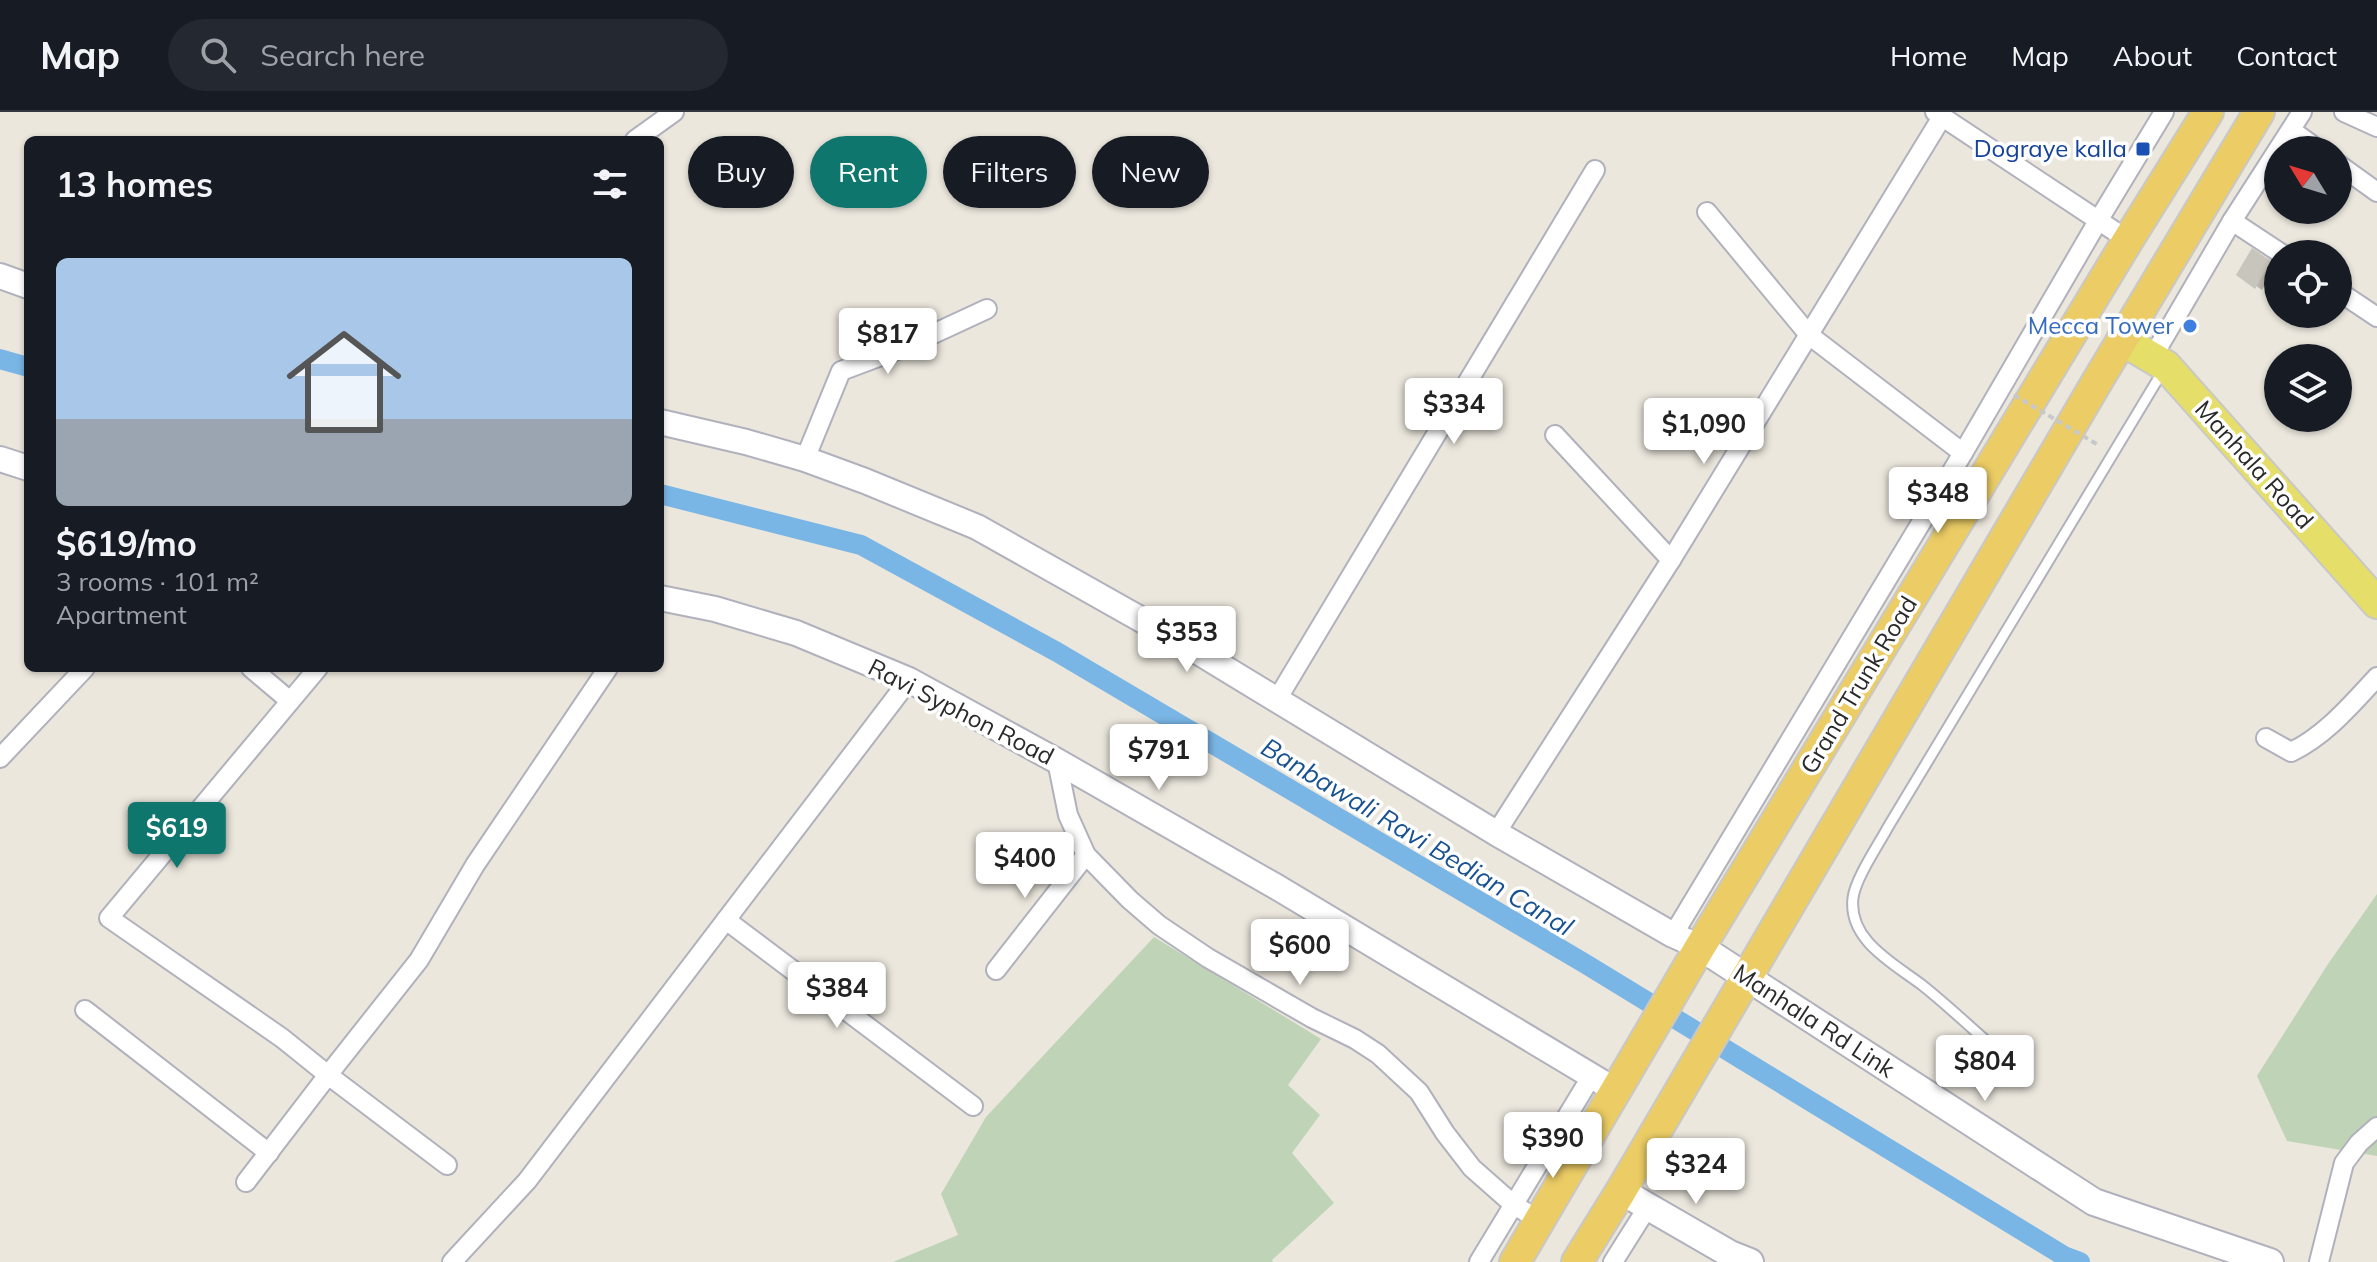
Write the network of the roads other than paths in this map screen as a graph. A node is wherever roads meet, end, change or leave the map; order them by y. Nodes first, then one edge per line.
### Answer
1 (674, 112) edge
2 (2164, 112) edge
3 (2208, 112) edge
4 (2259, 112) edge
5 (2302, 112) edge
6 (2344, 112) edge
7 (1939, 115) edge
8 (2377, 127) edge
9 (2291, 130) junction
10 (641, 136) edge
11 (2299, 136) edge
12 (1595, 170) dead end
13 (2352, 174) edge
14 (2377, 192) edge
15 (1707, 212) dead end
16 (2098, 221) junction
17 (2232, 221) junction
18 (2128, 240) junction
19 (2264, 242) edge
20 (0, 276) edge
21 (24, 285) edge
22 (2352, 300) edge
23 (987, 309) dead end
24 (2377, 317) edge
25 (1809, 335) junction
26 (2122, 340) junction
27 (2159, 362) junction
28 (664, 423) edge
29 (1555, 435) dead end
30 (1963, 453) junction
31 (0, 459) edge
32 (805, 459) junction
33 (24, 467) edge
34 (1671, 560) junction
35 (664, 599) edge
36 (2377, 603) edge
37 (81, 672) edge
38 (256, 672) edge
39 (315, 672) edge
40 (605, 672) edge
41 (2377, 677) edge
42 (909, 680) junction
43 (290, 701) junction
44 (1276, 701) junction
45 (2266, 738) dead end
46 (0, 758) edge
47 (1057, 761) junction
48 (1496, 833) junction
49 (1086, 855) junction
50 (726, 920) junction
51 (1689, 947) junction
52 (996, 970) dead end
53 (1742, 986) junction
54 (85, 1010) dead end
55 (1991, 1045) dead end
56 (328, 1075) junction
57 (1609, 1082) junction
58 (973, 1106) dead end
59 (2377, 1127) edge
60 (269, 1153) junction
61 (447, 1165) dead end
62 (246, 1182) dead end
63 (1621, 1191) junction
64 (1647, 1208) junction
65 (1526, 1212) junction
66 (452, 1262) edge
67 (1479, 1262) edge
68 (1515, 1262) edge
69 (1577, 1262) edge
70 (1613, 1262) edge
71 (1750, 1262) edge
72 (2270, 1262) edge
73 (2319, 1262) edge

1 - 10 street
2 - 16 street
3 - 18 highway, Grand Trunk Road
4 - 26 highway, Grand Trunk Road
5 - 9 street
6 - 8 street
7 - 16 street
7 - 25 street
9 - 11 street
9 - 17 street
12 - 44 street
13 - 14 street
15 - 25 street
16 - 18 street
16 - 30 street
17 - 19 street
17 - 27 street
18 - 51 highway, Grand Trunk Road
20 - 21 street
22 - 24 street
23 - 32 street
25 - 30 street
25 - 34 street
26 - 27 main road, Manhala Road
26 - 53 highway, Grand Trunk Road
27 - 36 main road, Manhala Road
27 - 55 lane
28 - 32 street
29 - 34 street
30 - 51 street
31 - 33 street
32 - 44 street
34 - 48 street
35 - 42 street, Ravi Syphon Road
37 - 46 street
38 - 43 street
39 - 43 street
40 - 56 street
41 - 45 street
42 - 47 street, Ravi Syphon Road
42 - 50 street
43 - 56 street
44 - 48 street
47 - 49 street
47 - 57 street, Ravi Syphon Road
48 - 51 street
49 - 52 street
49 - 65 street
50 - 58 street
50 - 66 street
51 - 53 main road, Manhala Rd Link
51 - 57 highway, Grand Trunk Road
53 - 63 highway, Grand Trunk Road
53 - 72 main road, Manhala Rd Link
54 - 60 street
56 - 60 street
56 - 61 street
57 - 65 highway, Grand Trunk Road
59 - 73 street
60 - 62 street
63 - 64 main road
63 - 69 highway, Grand Trunk Road
64 - 70 street
64 - 71 main road
65 - 67 street
65 - 68 highway, Grand Trunk Road

